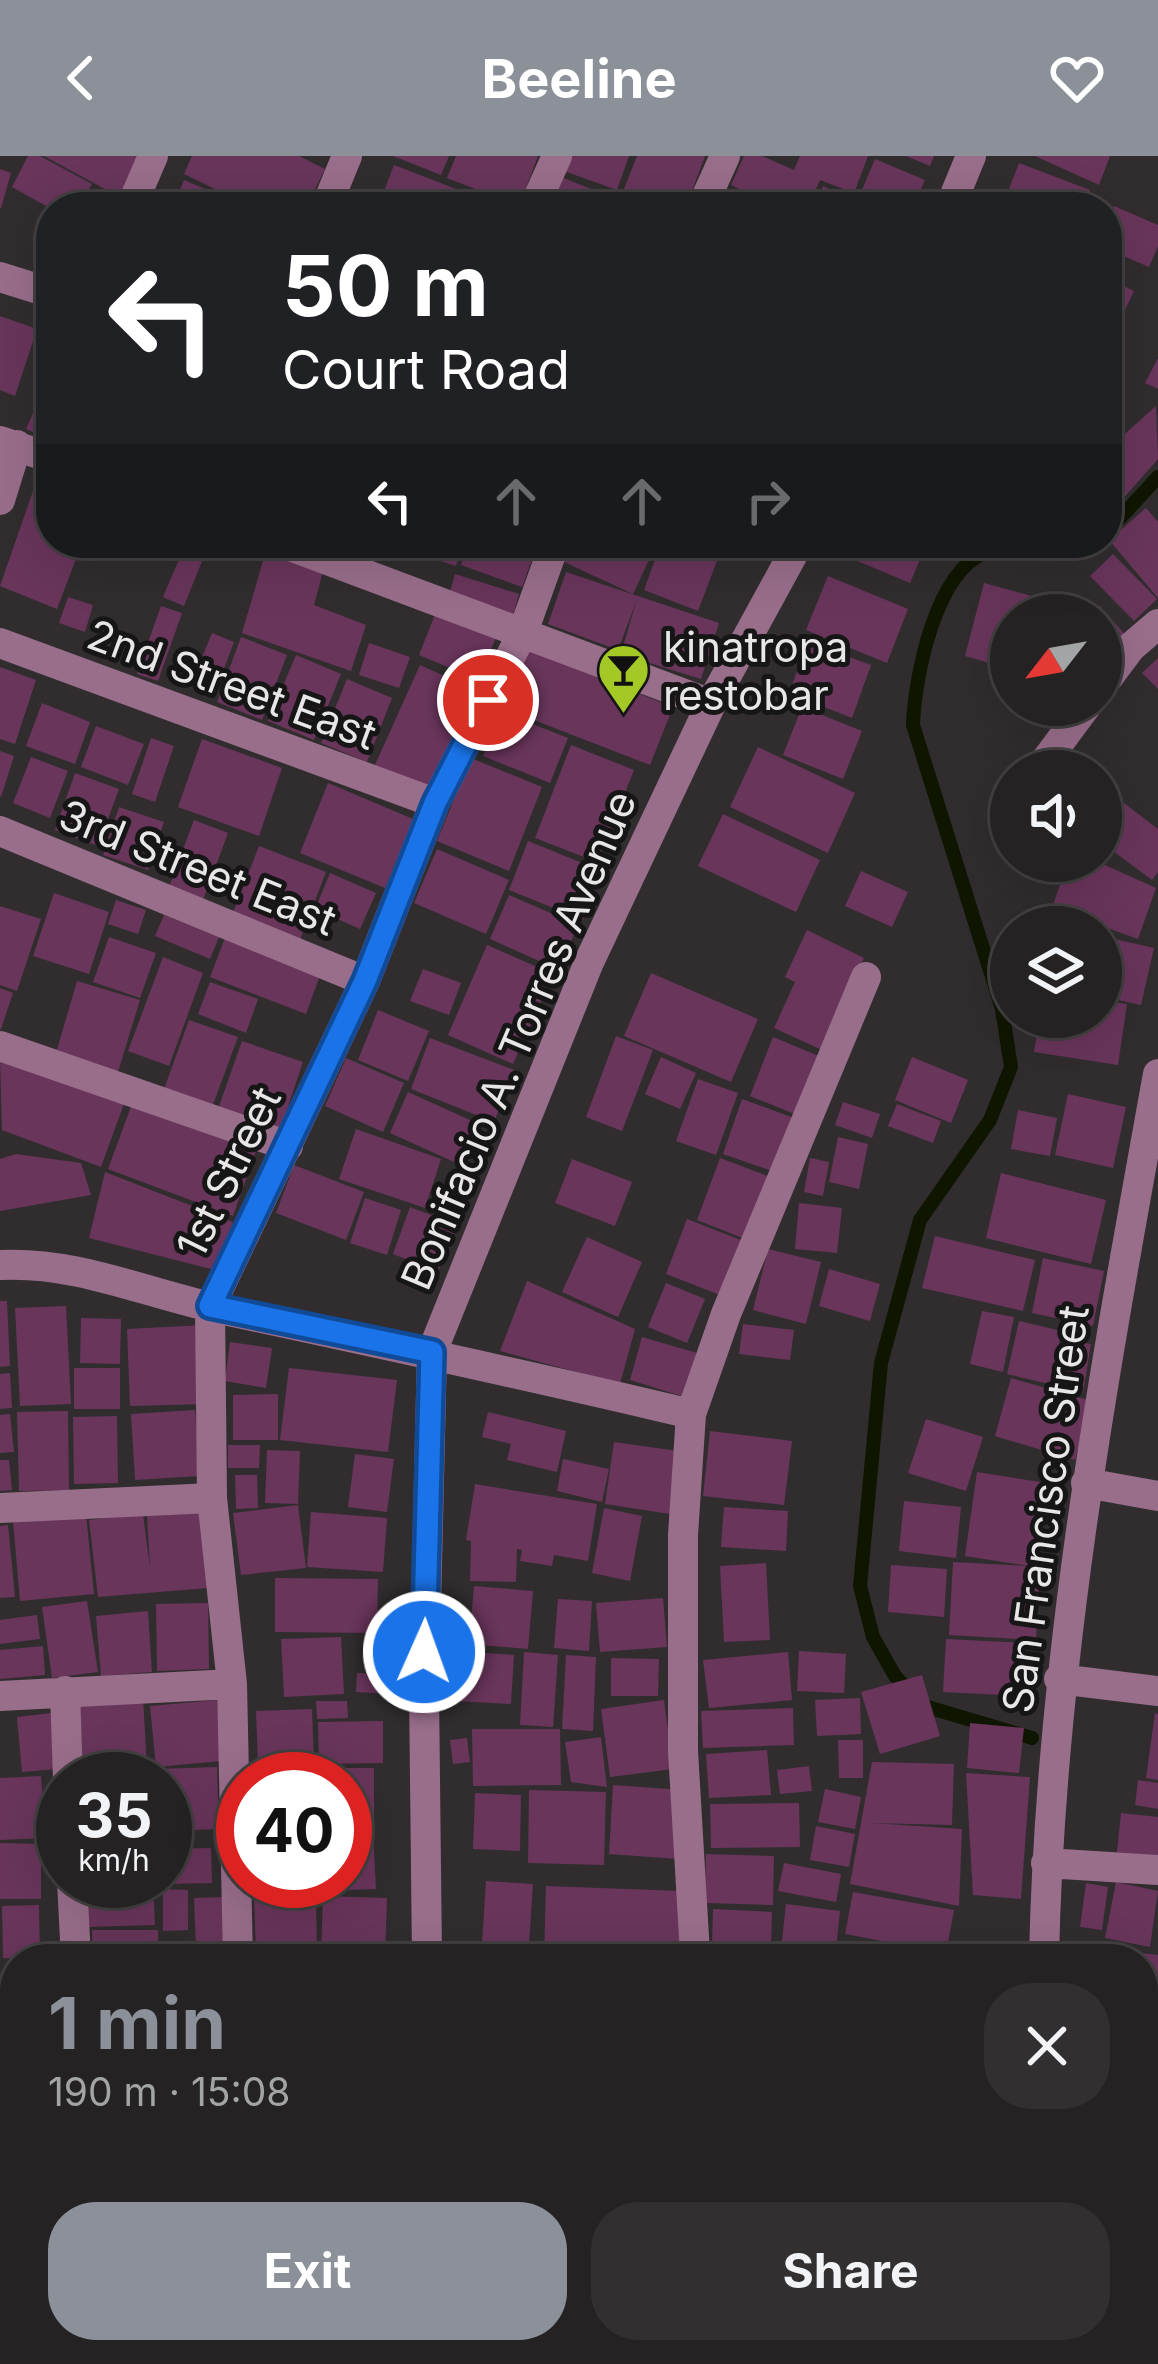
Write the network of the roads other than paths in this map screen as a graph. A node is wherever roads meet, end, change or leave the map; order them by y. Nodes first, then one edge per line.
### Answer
1 (153, 156) edge
2 (347, 156) edge
3 (557, 156) edge
4 (725, 156) edge
5 (970, 156) edge
6 (137, 192) edge
7 (332, 192) edge
8 (541, 192) edge
9 (709, 192) edge
10 (956, 192) edge
11 (0, 277) edge
12 (36, 288) edge
13 (8, 443) edge
14 (0, 500) edge
15 (323, 558) edge
16 (550, 558) edge
17 (791, 558) edge
18 (1158, 624) edge
19 (523, 632) junction
20 (0, 643) edge
21 (1122, 659) edge
22 (711, 704) junction
23 (1072, 726) edge
24 (1054, 750) edge
25 (435, 803) junction
26 (0, 832) edge
27 (866, 977) dead end
28 (365, 981) junction
29 (0, 1046) edge
30 (1158, 1074) edge
31 (289, 1146) junction
32 (0, 1265) edge
33 (210, 1306) junction
34 (432, 1352) junction
35 (691, 1414) junction
36 (1086, 1483) junction
37 (1158, 1496) edge
38 (212, 1498) junction
39 (0, 1508) edge
40 (1059, 1678) junction
41 (232, 1684) junction
42 (65, 1691) junction
43 (1158, 1691) edge
44 (0, 1696) edge
45 (67, 1752) edge
46 (1046, 1863) junction
47 (1158, 1870) edge
48 (74, 1908) edge
49 (75, 1944) edge
50 (238, 1944) edge
51 (427, 1944) edge
52 (694, 1944) edge
53 (1044, 1944) edge

1 - 6 street
2 - 7 street
3 - 8 street
4 - 9 street
5 - 10 street
11 - 12 street
13 - 14 street
15 - 19 street
16 - 19 street, 1st Street
17 - 22 street, Bonifacio A. Torres Avenue
18 - 21 street
19 - 22 street
19 - 25 street, 1st Street
20 - 25 street, 2nd Street East
22 - 34 street, Bonifacio A. Torres Avenue
23 - 24 street
25 - 28 street, 1st Street
26 - 28 street, 3rd Street East
27 - 35 street
28 - 31 street, 1st Street
29 - 31 street
30 - 36 street, San Francisco Street
31 - 33 street, 1st Street
32 - 33 street
33 - 34 street
33 - 38 street, 1st Street
34 - 35 street
34 - 51 street, Bonifacio A. Torres Avenue
35 - 52 street
36 - 37 street
36 - 40 street, San Francisco Street
38 - 39 street
38 - 41 street, 1st Street
40 - 43 street
40 - 46 street, San Francisco Street
41 - 42 street
41 - 50 street, 1st Street
42 - 44 street
42 - 45 street
46 - 47 street
46 - 53 street, San Francisco Street
48 - 49 street

